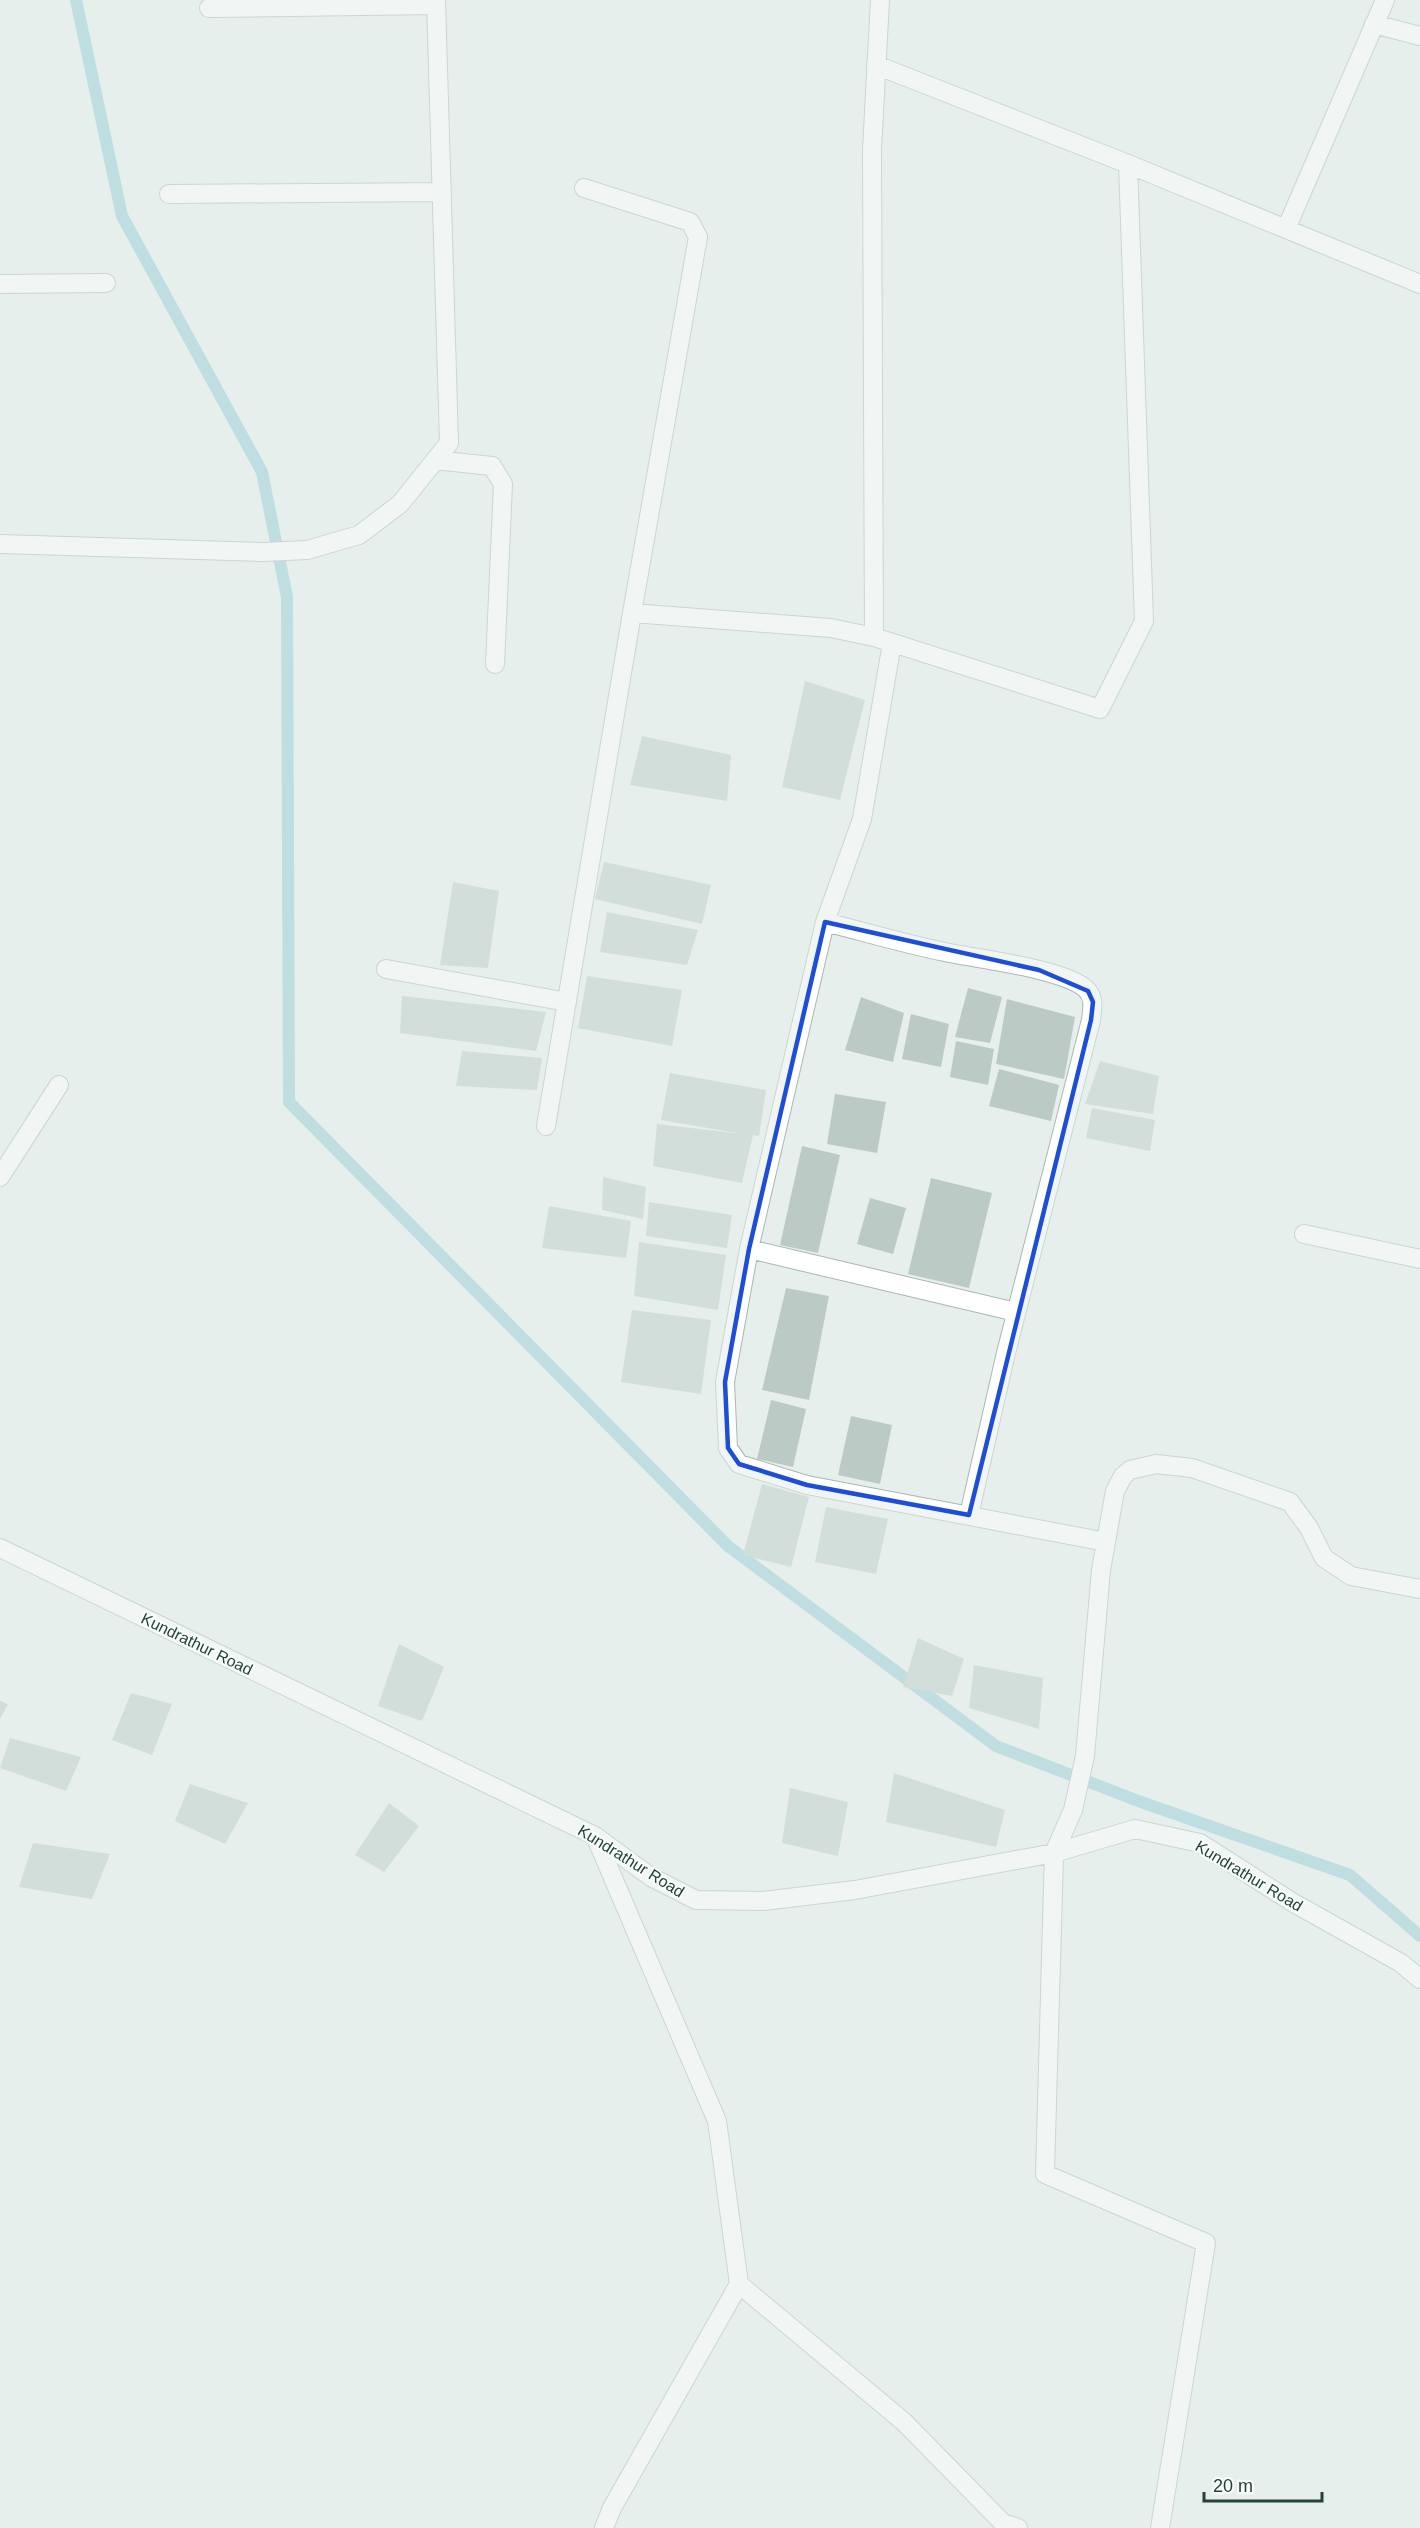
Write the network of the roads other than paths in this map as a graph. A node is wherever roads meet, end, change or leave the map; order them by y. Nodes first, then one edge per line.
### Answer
1 (878, 0) edge
2 (1385, 0) edge
3 (436, 2) edge
4 (209, 8) dead end
5 (1374, 24) junction
6 (1420, 36) edge
7 (876, 64) junction
8 (1128, 164) junction
9 (584, 188) dead end
10 (442, 192) junction
11 (169, 194) dead end
12 (1286, 229) junction
13 (106, 283) dead end
14 (0, 284) edge
15 (1420, 284) edge
16 (435, 460) junction
17 (0, 544) edge
18 (632, 612) junction
19 (874, 637) junction
20 (892, 643) junction
21 (495, 664) dead end
22 (825, 922) junction
23 (386, 969) dead end
24 (567, 1002) junction
25 (59, 1084) dead end
26 (546, 1126) dead end
27 (0, 1177) edge
28 (1304, 1234) dead end
29 (749, 1249) junction
30 (1420, 1259) edge
31 (1016, 1312) junction
32 (969, 1515) junction
33 (1106, 1542) junction
34 (0, 1548) edge
35 (1420, 1589) edge
36 (595, 1836) junction
37 (1054, 1853) junction
38 (1420, 1979) edge
39 (739, 2284) junction
40 (604, 2528) edge
41 (1018, 2528) edge
42 (1160, 2528) edge

1 - 7 street
2 - 5 street
3 - 4 street
3 - 10 street
5 - 6 street
5 - 12 street
7 - 8 street
7 - 19 street
8 - 12 street
8 - 20 street
9 - 18 street
10 - 11 street
10 - 16 street
12 - 15 street
13 - 14 street
16 - 17 street
16 - 21 street
18 - 19 street
18 - 24 street
19 - 20 street
20 - 22 street
22 - 29 street
22 - 31 street
23 - 24 street
24 - 26 street
25 - 27 street
28 - 30 street
29 - 31 street
29 - 32 street
31 - 32 street
32 - 33 street
33 - 35 street
33 - 37 street
34 - 36 street, Kundrathur Road
36 - 37 street, Kundrathur Road
36 - 39 street
37 - 38 street, Kundrathur Road
37 - 42 street
39 - 40 street
39 - 41 street

